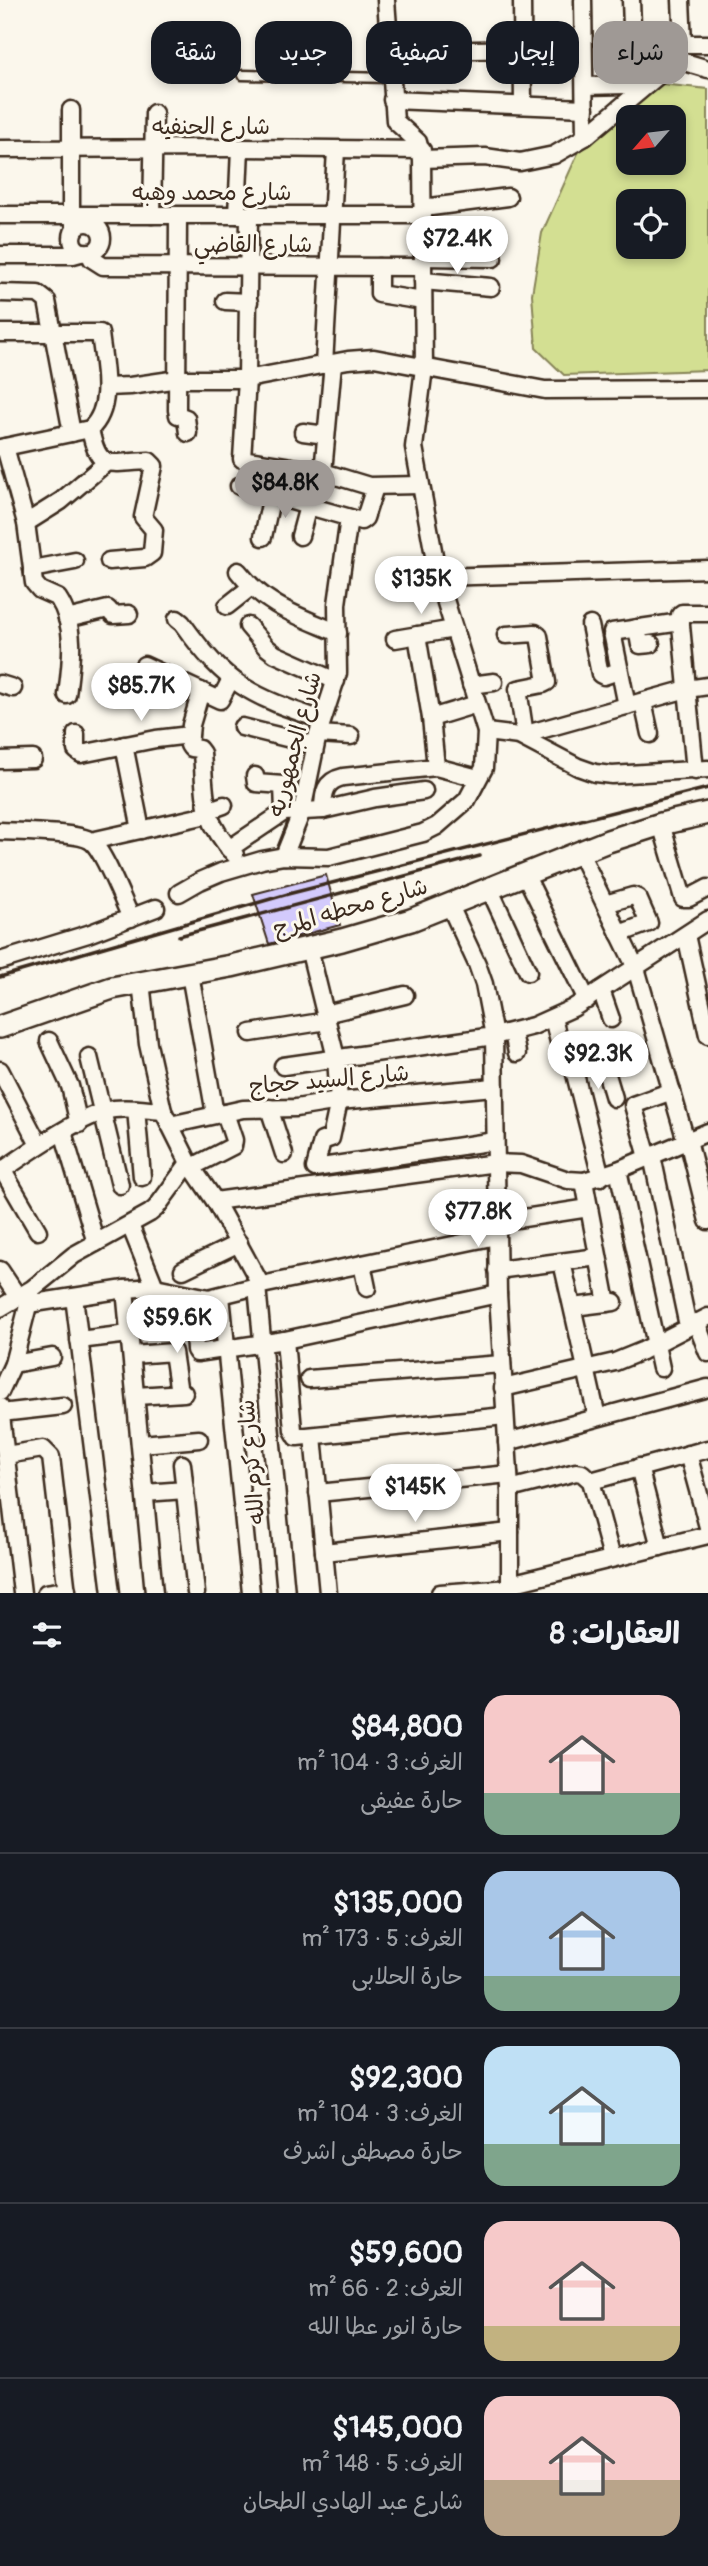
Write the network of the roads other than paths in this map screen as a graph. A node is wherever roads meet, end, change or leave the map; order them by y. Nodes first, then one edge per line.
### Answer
1 (386, 0) edge
2 (522, 0) edge
3 (583, 0) edge
4 (631, 0) edge
5 (681, 0) edge
6 (387, 21) edge
7 (522, 21) edge
8 (681, 21) edge
9 (688, 44) edge
10 (708, 44) edge
11 (708, 69) edge
12 (242, 75) dead end
13 (366, 77) edge
14 (391, 84) edge
15 (523, 84) edge
16 (585, 86) junction
17 (392, 100) junction
18 (523, 105) junction
19 (585, 108) junction
20 (71, 110) dead end
21 (154, 113) dead end
22 (585, 137) junction
23 (240, 148) junction
24 (0, 149) edge
25 (72, 149) junction
26 (153, 149) junction
27 (336, 150) junction
28 (422, 155) junction
29 (508, 197) dead end
30 (423, 212) junction
31 (0, 215) edge
32 (152, 215) junction
33 (243, 215) junction
34 (332, 215) junction
35 (178, 216) junction
36 (74, 221) junction
37 (86, 252) junction
38 (0, 255) edge
39 (493, 258) dead end
40 (330, 266) junction
41 (178, 267) junction
42 (250, 267) junction
43 (379, 267) junction
44 (423, 268) junction
45 (491, 287) dead end
46 (0, 293) edge
47 (225, 301) dead end
48 (424, 301) junction
49 (249, 302) junction
50 (0, 332) edge
51 (52, 333) junction
52 (329, 364) junction
53 (424, 368) junction
54 (178, 379) junction
55 (247, 379) junction
56 (106, 387) junction
57 (708, 389) edge
58 (90, 429) junction
59 (303, 432) dead end
60 (72, 433) junction
61 (188, 433) dead end
62 (326, 435) junction
63 (3, 448) edge
64 (107, 462) junction
65 (323, 472) junction
66 (420, 485) junction
67 (239, 486) dead end
68 (375, 487) junction
69 (272, 495) junction
70 (308, 506) junction
71 (349, 518) junction
72 (26, 523) junction
73 (300, 536) dead end
74 (263, 537) dead end
75 (75, 561) dead end
76 (109, 562) dead end
77 (32, 569) junction
78 (708, 569) edge
79 (238, 571) dead end
80 (438, 578) junction
81 (251, 587) junction
82 (226, 606) dead end
83 (708, 613) edge
84 (129, 614) dead end
85 (67, 619) junction
86 (177, 619) dead end
87 (681, 622) junction
88 (590, 625) dead end
89 (248, 626) dead end
90 (637, 628) junction
91 (454, 629) junction
92 (338, 633) junction
93 (416, 635) junction
94 (506, 635) dead end
95 (395, 639) dead end
96 (651, 644) dead end
97 (145, 665) dead end
98 (619, 671) junction
99 (231, 679) junction
100 (336, 681) junction
101 (494, 681) dead end
102 (471, 685) junction
103 (708, 685) edge
104 (687, 689) junction
105 (201, 691) junction
106 (66, 695) dead end
107 (477, 704) junction
108 (635, 704) junction
109 (431, 718) junction
110 (242, 727) dead end
111 (486, 732) junction
112 (318, 733) junction
113 (76, 734) dead end
114 (650, 734) dead end
115 (190, 735) junction
116 (351, 736) dead end
117 (522, 736) junction
118 (124, 745) junction
119 (33, 759) dead end
120 (0, 760) edge
121 (436, 767) junction
122 (702, 770) edge
123 (256, 776) dead end
124 (478, 778) junction
125 (424, 791) dead end
126 (224, 805) dead end
127 (323, 810) junction
128 (302, 811) junction
129 (284, 812) junction
130 (207, 813) junction
131 (708, 813) edge
132 (661, 824) junction
133 (141, 830) junction
134 (0, 831) edge
135 (91, 841) junction
136 (229, 849) junction
137 (579, 851) junction
138 (284, 856) junction
139 (244, 866) junction
140 (525, 874) junction
141 (708, 888) edge
142 (490, 890) junction
143 (179, 893) dead end
144 (605, 904) junction
145 (450, 906) junction
146 (156, 908) dead end
147 (131, 918) junction
148 (708, 920) edge
149 (620, 934) junction
150 (686, 936) junction
151 (309, 948) junction
152 (0, 961) edge
153 (636, 968) junction
154 (528, 972) dead end
155 (190, 974) junction
156 (141, 982) junction
157 (601, 990) junction
158 (405, 995) dead end
159 (587, 1000) junction
160 (326, 1017) junction
161 (553, 1018) junction
162 (611, 1019) dead end
163 (0, 1027) edge
164 (513, 1032) junction
165 (251, 1033) dead end
166 (708, 1035) edge
167 (494, 1036) junction
168 (49, 1041) dead end
169 (517, 1052) dead end
170 (569, 1056) junction
171 (89, 1057) dead end
172 (336, 1058) junction
173 (283, 1066) dead end
174 (0, 1070) edge
175 (495, 1087) junction
176 (672, 1091) junction
177 (614, 1098) dead end
178 (340, 1101) junction
179 (269, 1108) junction
180 (135, 1109) junction
181 (103, 1111) junction
182 (220, 1113) junction
183 (166, 1118) junction
184 (79, 1124) junction
185 (63, 1132) junction
186 (708, 1132) edge
187 (495, 1141) junction
188 (687, 1141) junction
189 (39, 1145) junction
190 (284, 1154) dead end
191 (650, 1157) junction
192 (496, 1163) junction
193 (190, 1165) junction
194 (618, 1170) junction
195 (1, 1171) edge
196 (142, 1177) dead end
197 (601, 1177) junction
198 (584, 1181) junction
199 (120, 1185) dead end
200 (215, 1201) junction
201 (589, 1208) junction
202 (708, 1221) edge
203 (130, 1225) junction
204 (496, 1229) junction
205 (38, 1231) dead end
206 (96, 1243) junction
207 (239, 1244) junction
208 (598, 1257) junction
209 (562, 1262) junction
210 (362, 1264) junction
211 (0, 1270) edge
212 (183, 1270) dead end
213 (497, 1270) junction
214 (259, 1285) junction
215 (155, 1287) junction
216 (367, 1288) dead end
217 (125, 1289) junction
218 (498, 1294) junction
219 (192, 1295) junction
220 (222, 1296) junction
221 (26, 1297) junction
222 (74, 1297) junction
223 (573, 1307) junction
224 (0, 1308) edge
225 (697, 1322) edge
226 (161, 1324) dead end
227 (130, 1334) junction
228 (79, 1340) junction
229 (285, 1340) junction
230 (654, 1344) junction
231 (262, 1345) junction
232 (226, 1350) junction
233 (708, 1353) edge
234 (132, 1355) junction
235 (52, 1357) dead end
236 (13, 1364) junction
237 (502, 1364) junction
238 (586, 1368) junction
239 (661, 1368) dead end
240 (309, 1379) dead end
241 (2, 1382) edge
242 (503, 1388) junction
243 (708, 1388) edge
244 (136, 1396) junction
245 (63, 1406) dead end
246 (1, 1410) edge
247 (505, 1416) junction
248 (597, 1417) junction
249 (313, 1436) junction
250 (199, 1439) dead end
251 (507, 1442) junction
252 (141, 1444) junction
253 (708, 1449) edge
254 (688, 1454) junction
255 (6, 1455) junction
256 (182, 1464) dead end
257 (639, 1467) junction
258 (509, 1481) junction
259 (591, 1481) junction
260 (185, 1490) junction
261 (145, 1493) junction
262 (318, 1493) junction
263 (708, 1527) edge
264 (7, 1532) edge
265 (510, 1532) junction
266 (708, 1535) edge
267 (660, 1547) junction
268 (324, 1552) junction
269 (612, 1558) junction
270 (510, 1588) edge
271 (67, 1592) edge
272 (22, 1593) edge
273 (47, 1593) edge
274 (111, 1593) edge
275 (155, 1593) edge
276 (195, 1593) edge
277 (251, 1593) edge
278 (286, 1593) edge
279 (328, 1593) edge
280 (440, 1593) edge

1 - 6 street
2 - 7 street
3 - 16 street
4 - 16 street
5 - 8 street
9 - 10 street
11 - 22 street, شارع الحنفيه
12 - 13 lane
14 - 17 street
15 - 18 street
16 - 19 street
17 - 18 street
17 - 28 street
18 - 19 street
19 - 22 street
20 - 25 street
21 - 26 street
22 - 28 street, شارع الحنفيه
23 - 26 street, شارع الحنفيه
23 - 27 street, شارع الحنفيه
23 - 33 street
24 - 25 street, شارع الحنفيه
25 - 26 street, شارع الحنفيه
25 - 36 street
26 - 32 street
27 - 28 street, شارع الحنفيه
27 - 34 street
28 - 30 street
29 - 30 street, شارع محمد وهبه
30 - 34 street, شارع محمد وهبه
30 - 44 street
31 - 36 street, شارع محمد وهبه
32 - 35 street, شارع محمد وهبه
32 - 36 street, شارع محمد وهبه
33 - 34 street, شارع محمد وهبه
33 - 35 street, شارع محمد وهبه
33 - 42 street
34 - 40 street
35 - 41 street
36 - 37 street
36 - 37 street
37 - 38 street
37 - 41 street, شارع القاضي
39 - 44 street
40 - 42 street, شارع القاضي
40 - 43 street, شارع القاضي
40 - 52 street
41 - 42 street, شارع القاضي
41 - 54 street
42 - 49 street
43 - 44 street, شارع القاضي
43 - 48 street
44 - 45 street
44 - 48 street
46 - 51 street
47 - 49 street
48 - 53 street
49 - 55 street
50 - 51 street
51 - 56 street
51 - 60 street
52 - 53 street
52 - 55 street
52 - 62 street
53 - 57 street
53 - 66 street
54 - 55 street
54 - 56 street
54 - 61 street
55 - 65 street
56 - 58 street
58 - 60 street
58 - 64 street
59 - 62 street
60 - 63 street
62 - 65 street
63 - 72 street
64 - 72 street
64 - 76 street
65 - 68 street
66 - 68 street
66 - 80 street
67 - 69 street
68 - 71 street
69 - 70 street
69 - 74 street
70 - 71 street
70 - 73 street
71 - 92 street, شارع الجمهوريه
72 - 77 street
75 - 77 street
77 - 85 street
78 - 80 street
79 - 81 street
80 - 91 street
81 - 82 street
81 - 92 street
83 - 87 street
84 - 85 street
85 - 106 street
86 - 99 street
87 - 90 street
87 - 104 street
88 - 98 street
89 - 100 street
90 - 96 street
90 - 98 street
91 - 93 street
91 - 102 street
92 - 100 street, شارع الجمهوريه
93 - 95 street
93 - 109 street
94 - 117 street
97 - 105 street
98 - 108 street
99 - 105 street
99 - 112 street
100 - 112 street, شارع الجمهوريه
101 - 102 street
102 - 107 street
103 - 104 street
104 - 108 street
104 - 122 street
105 - 115 street
107 - 109 street
107 - 111 street
108 - 114 street
108 - 117 street
109 - 121 street
110 - 112 street
111 - 117 street
111 - 124 street
112 - 116 street
112 - 128 street, شارع الجمهوريه
113 - 118 street
115 - 118 street
115 - 130 street
117 - 122 street
118 - 133 street
119 - 120 street
121 - 124 street
121 - 127 street
123 - 129 street
124 - 138 street
125 - 127 street
126 - 130 street
127 - 128 street
128 - 129 street
128 - 138 street, شارع الجمهوريه
129 - 136 street
130 - 133 street
130 - 136 street
131 - 132 main road, شارع محطه المرج
132 - 137 main road, شارع محطه المرج
132 - 141 street
133 - 135 street
134 - 135 street
135 - 147 street
136 - 139 street
137 - 140 main road, شارع محطه المرج
137 - 144 street
138 - 139 street
139 - 143 street
140 - 142 main road, شارع محطه المرج
140 - 159 street
142 - 145 main road, شارع محطه المرج
142 - 154 street
144 - 149 street
144 - 149 street
145 - 151 main road, شارع محطه المرج
145 - 167 street
146 - 147 street
147 - 152 street
148 - 150 street
149 - 153 street
150 - 153 street
150 - 166 street
151 - 155 main road, شارع محطه المرج
151 - 160 street
153 - 157 street
153 - 176 street
155 - 156 main road, شارع محطه المرج
155 - 182 street
156 - 163 main road, شارع محطه المرج
156 - 183 street
157 - 159 street
157 - 162 street
158 - 160 street
159 - 161 street
160 - 165 street
160 - 172 street
161 - 164 street
161 - 170 street
164 - 167 street
164 - 169 street
167 - 172 street
167 - 175 street
168 - 184 street
170 - 177 street
170 - 197 street
171 - 181 street
172 - 173 street
172 - 178 street
174 - 189 street
175 - 178 street, شارع السيد حجاج
175 - 187 street
176 - 188 street
176 - 191 street
178 - 179 street, شارع السيد حجاج
178 - 187 street
179 - 182 street, شارع السيد حجاج
179 - 190 street
180 - 181 street, شارع السيد حجاج
180 - 183 street, شارع السيد حجاج
180 - 196 street
181 - 184 street
181 - 199 street
182 - 183 street, شارع السيد حجاج
182 - 193 street
183 - 193 street
184 - 185 street
185 - 189 street
185 - 206 street
186 - 188 street
187 - 192 street
188 - 191 street
188 - 202 street
189 - 195 street
191 - 194 street
191 - 225 street
192 - 198 street
192 - 200 street
192 - 204 street
193 - 200 street
193 - 203 street
194 - 197 street
194 - 230 street
195 - 205 street
197 - 198 street
198 - 201 street
200 - 207 street
201 - 204 street
201 - 208 street
203 - 206 street
203 - 215 street
204 - 210 street
204 - 213 street
206 - 221 street
207 - 212 street
207 - 214 street
208 - 209 street
208 - 223 street
209 - 213 street
209 - 223 street
210 - 214 street
210 - 216 street
211 - 221 street
213 - 218 street
214 - 220 street
214 - 231 street, شارع كرم الله
215 - 217 street
215 - 219 street
215 - 226 street
217 - 222 street
217 - 227 street
218 - 229 street
218 - 237 street
219 - 220 street
219 - 232 street
220 - 232 street
221 - 222 street
221 - 224 street
221 - 236 street
222 - 228 street
223 - 238 street
225 - 230 street
225 - 233 street
227 - 228 street
227 - 234 street
228 - 274 street
229 - 231 street
229 - 249 street
230 - 238 street
230 - 239 street
231 - 232 street
231 - 278 street, شارع كرم الله
232 - 277 street
234 - 244 street
234 - 244 street
235 - 236 street
236 - 241 street
237 - 240 street
237 - 242 street
238 - 242 street
238 - 248 street
242 - 247 street
243 - 248 street
244 - 252 street
245 - 246 street
246 - 255 street
247 - 249 street
247 - 251 street
248 - 251 street
249 - 262 street
250 - 252 street
251 - 258 street
252 - 261 street
253 - 254 street
254 - 257 street
254 - 263 street
255 - 264 street
255 - 271 street
256 - 260 street
257 - 259 street
257 - 267 street
258 - 259 street
258 - 262 street
258 - 265 street
259 - 269 street
260 - 261 street
260 - 276 street
261 - 275 street
262 - 268 street
264 - 272 street
265 - 268 street
265 - 270 street
266 - 267 street
267 - 269 street
268 - 279 street
269 - 270 street
270 - 280 street
271 - 273 street

